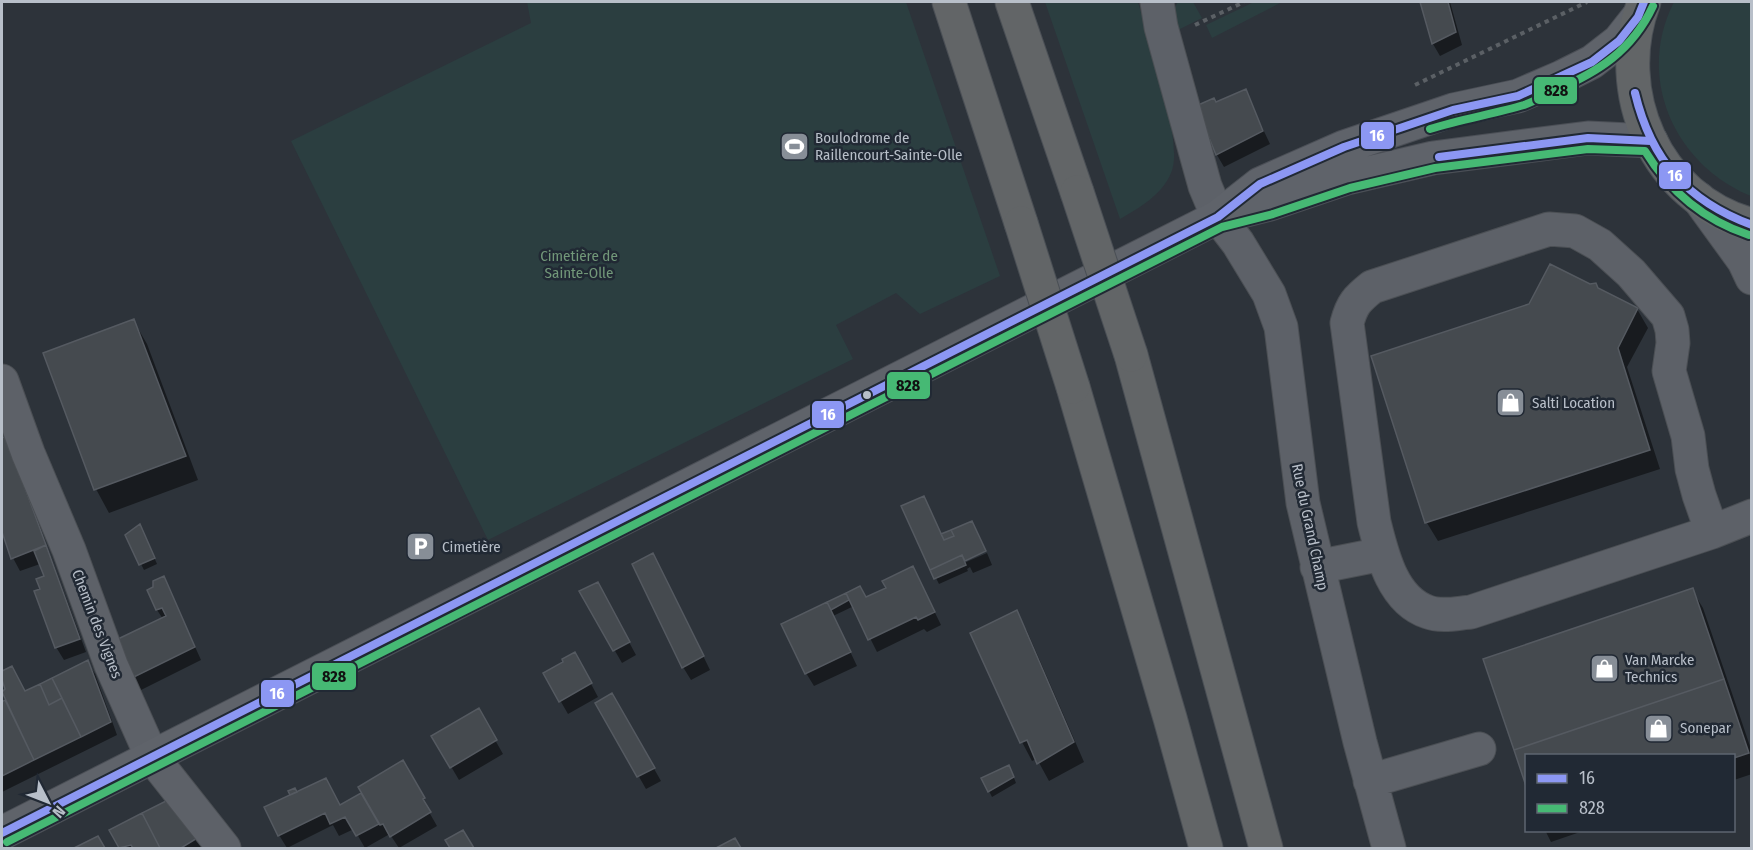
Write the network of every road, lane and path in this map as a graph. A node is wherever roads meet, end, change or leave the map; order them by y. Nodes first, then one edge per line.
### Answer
1 (949, 2) edge
2 (1012, 2) edge
3 (1157, 2) edge
4 (1244, 2) edge
5 (1641, 9) edge
6 (1165, 40) junction
7 (1651, 141) junction
8 (1699, 199) junction
9 (1218, 217) junction
10 (1752, 225) edge
11 (1752, 278) edge
12 (2, 381) edge
13 (1752, 516) edge
14 (1712, 532) junction
15 (1382, 554) junction
16 (1315, 559) junction
17 (1479, 748) dead end
18 (152, 757) junction
19 (1370, 781) junction
20 (2, 833) edge
21 (224, 849) edge
22 (1206, 849) edge
23 (1266, 849) edge
24 (1389, 849) edge

1 - 22 highway, bridge
2 - 23 highway, bridge
3 - 6 street, Rue du Grand Champ
4 - 6 path
5 - 7 highway
5 - 9 main road
6 - 9 street, Rue du Grand Champ
7 - 8 highway
7 - 9 main road
8 - 10 highway
8 - 11 street
9 - 16 street, Rue du Grand Champ
9 - 18 main road
12 - 18 street, Chemin des Vignes
13 - 14 street
14 - 15 street
14 - 15 street
15 - 16 street
16 - 19 street, Rue du Grand Champ
17 - 19 street
18 - 20 main road
18 - 21 street, Chemin des Vignes
19 - 24 street, Rue du Grand Champ

